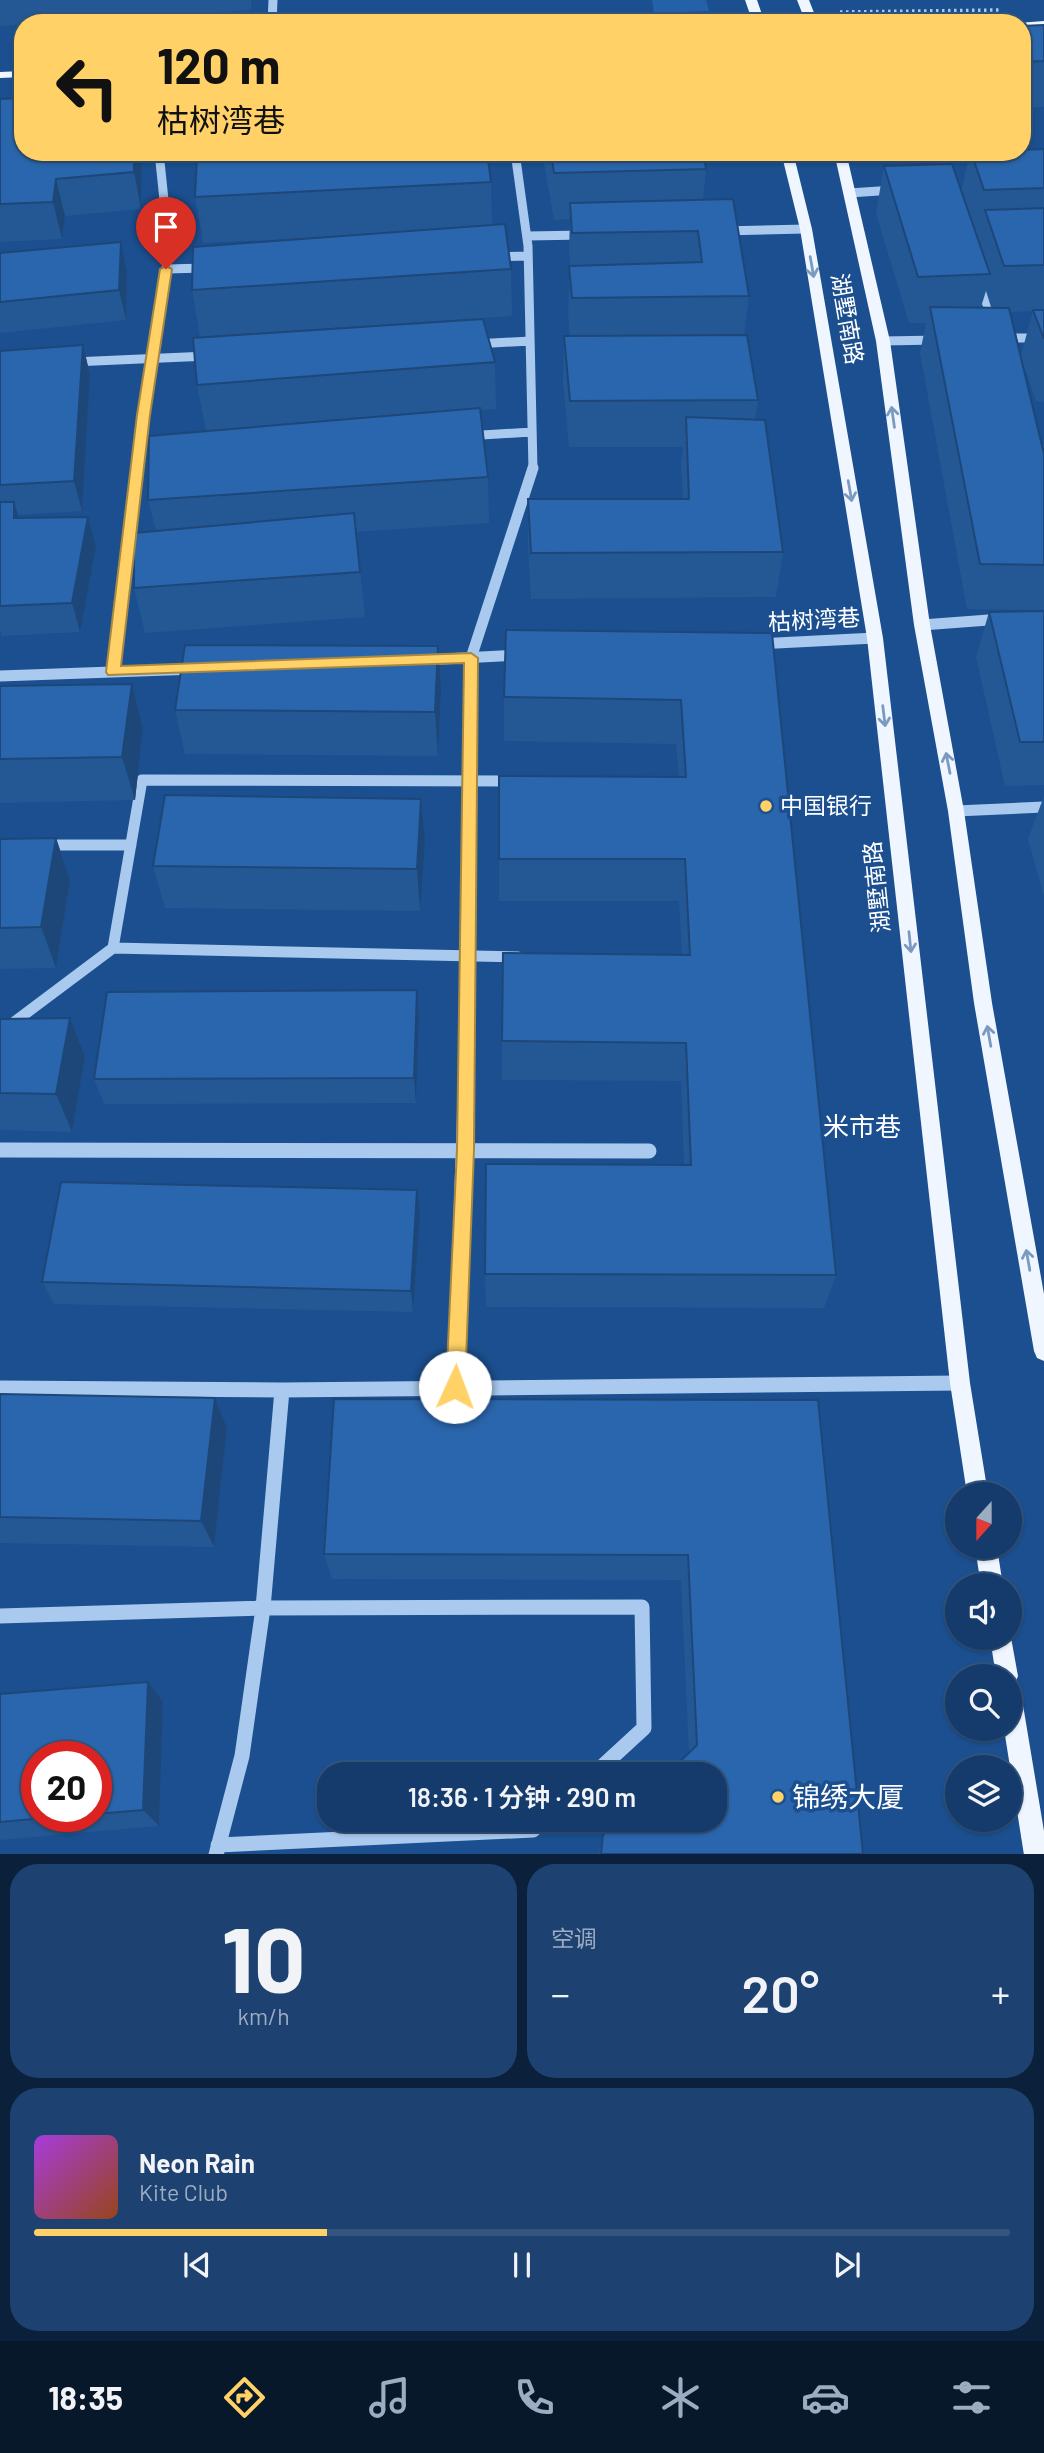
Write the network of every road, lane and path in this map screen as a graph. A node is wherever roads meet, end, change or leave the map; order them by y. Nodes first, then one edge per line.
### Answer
1 (1001, 9) dead end
2 (895, 14) edge
3 (160, 161) edge
4 (516, 161) edge
5 (789, 161) edge
6 (842, 161) edge
7 (903, 190) edge
8 (849, 193) junction
9 (806, 229) junction
10 (708, 232) edge
11 (596, 235) edge
12 (527, 236) junction
13 (528, 256) junction
14 (486, 257) edge
15 (222, 267) edge
16 (166, 269) junction
17 (976, 275) edge
18 (999, 338) junction
19 (1044, 338) edge
20 (986, 339) edge
21 (947, 340) edge
22 (530, 341) junction
23 (883, 341) junction
24 (463, 344) edge
25 (1003, 351) edge
26 (220, 356) edge
27 (152, 359) junction
28 (55, 363) edge
29 (533, 432) junction
30 (451, 437) edge
31 (152, 457) edge
32 (139, 458) junction
33 (1017, 618) edge
34 (922, 625) junction
35 (875, 638) junction
36 (750, 644) edge
37 (541, 654) edge
38 (471, 658) junction
39 (416, 660) edge
40 (209, 668) edge
41 (113, 672) junction
42 (0, 676) edge
43 (470, 780) junction
44 (526, 781) edge
45 (1044, 807) edge
46 (957, 811) junction
47 (26, 845) edge
48 (131, 845) junction
49 (113, 948) junction
50 (469, 956) junction
51 (535, 957) edge
52 (4, 1026) edge
53 (0, 1044) edge
54 (465, 1149) junction
55 (0, 1150) edge
56 (649, 1151) dead end
57 (1044, 1352) edge
58 (960, 1383) junction
59 (455, 1387) junction
60 (0, 1388) edge
61 (282, 1390) junction
62 (976, 1482) edge
63 (263, 1608) junction
64 (0, 1616) edge
65 (1018, 1741) edge
66 (607, 1762) edge
67 (501, 1832) edge
68 (217, 1850) edge
69 (1036, 1854) edge

1 - 2 path
3 - 16 street
4 - 12 street
5 - 9 main road, 湖墅南路
6 - 8 main road, 湖墅南路
7 - 8 street
8 - 23 main road, 湖墅南路
9 - 10 street
9 -> 35 main road, 湖墅南路
11 - 12 street
12 - 13 street
13 - 14 street
13 - 22 street
15 - 16 street
16 - 27 street
17 - 18 street
18 - 19 street
18 - 20 street
18 - 25 street
21 - 23 street
22 - 24 lane
22 - 29 street
34 -> 23 main road, 湖墅南路
26 - 27 lane
27 - 28 lane
27 - 32 street
29 - 30 street
29 - 38 street
31 - 32 street
32 - 41 street
33 - 34 street
46 -> 34 main road, 湖墅南路
35 - 36 street, 枯树湾巷
35 -> 58 main road, 湖墅南路
37 - 38 street
38 - 39 street
38 - 43 street
40 - 41 street
41 - 42 street
43 - 44 street
43 - 48 lane
43 - 50 street
45 - 46 street
57 -> 46 main road, 湖墅南路
47 - 48 street
48 - 49 street
49 - 50 street
49 - 52 street
50 - 51 street
50 - 54 street
52 - 53 street
54 - 55 street
54 - 56 street
54 - 59 street
58 - 59 street
58 - 62 main road, 湖墅南路
59 - 61 street
60 - 61 street
61 - 63 street
63 - 64 street
63 - 66 lane
63 - 68 street
65 - 69 main road
67 - 68 street

